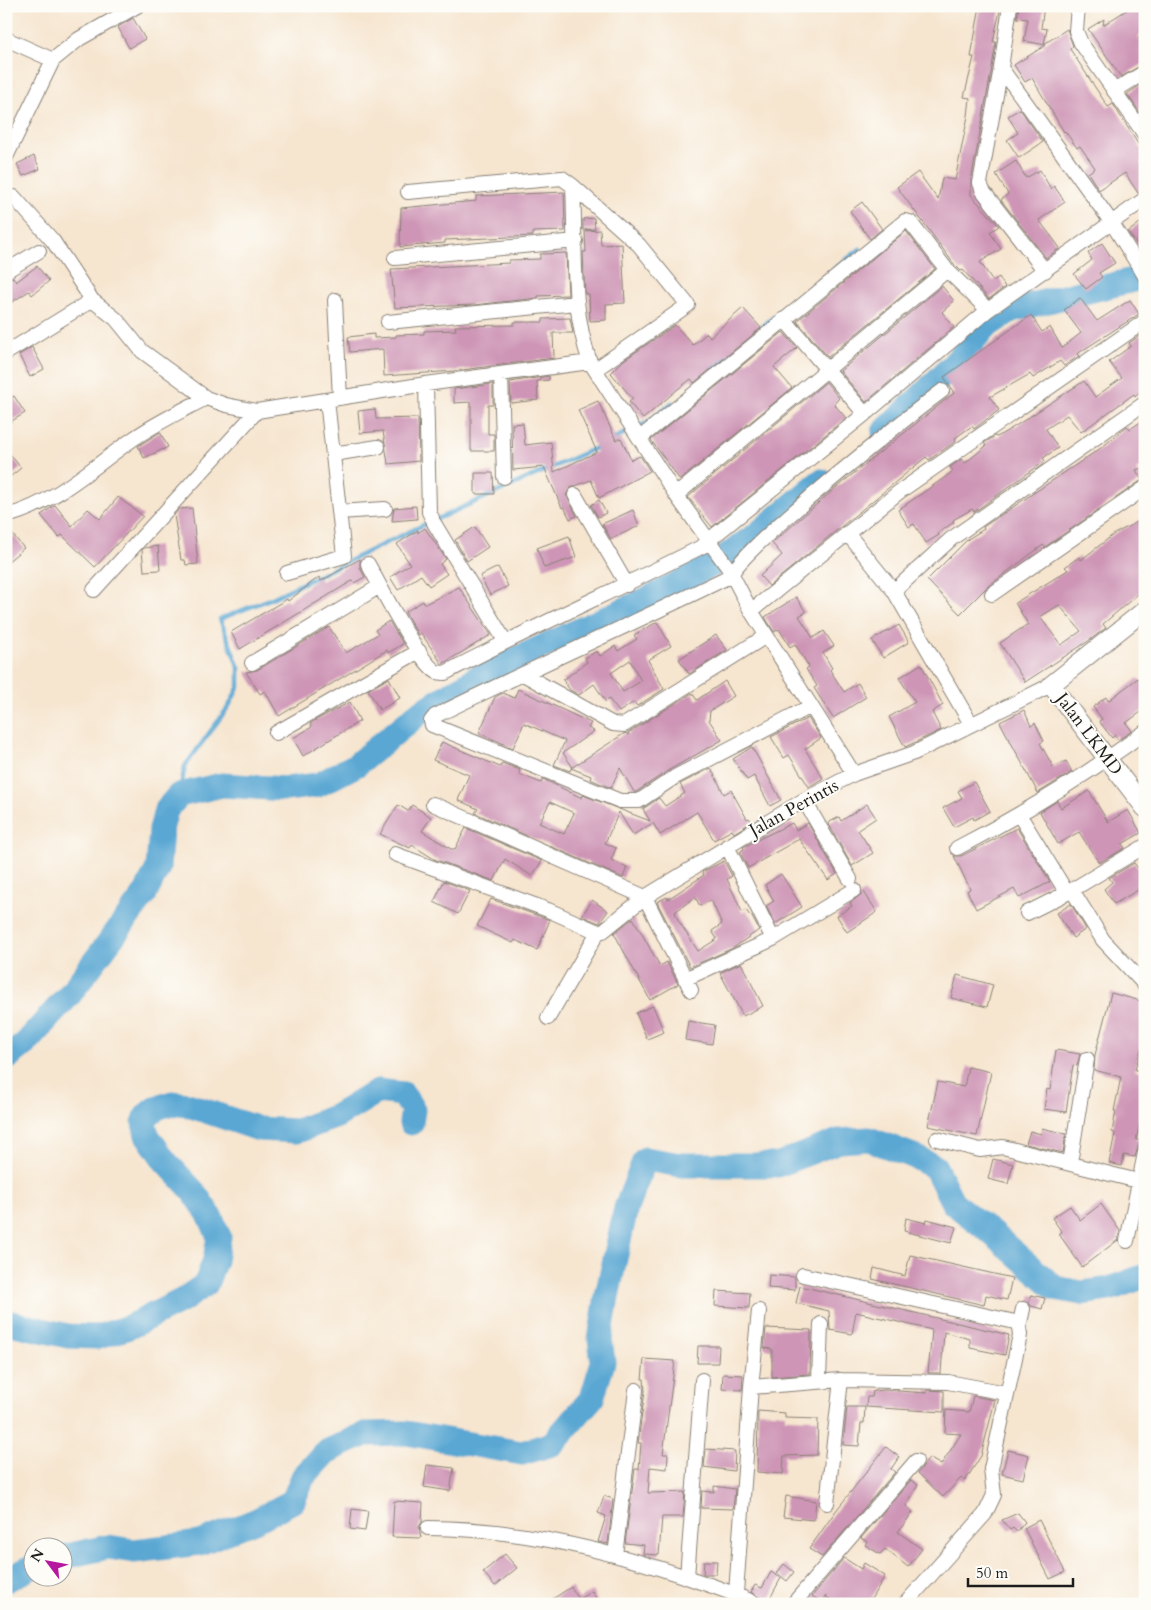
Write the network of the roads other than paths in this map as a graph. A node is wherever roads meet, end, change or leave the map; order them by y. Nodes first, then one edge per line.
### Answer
1 (137, 6) edge
2 (1010, 6) edge
3 (1078, 6) edge
4 (6, 39) edge
5 (53, 60) junction
6 (1001, 68) junction
7 (1145, 72) edge
8 (1114, 91) junction
9 (1145, 135) edge
10 (6, 157) edge
11 (573, 186) junction
12 (408, 192) dead end
13 (14, 197) dead end
14 (1145, 199) edge
15 (1112, 222) junction
16 (576, 241) junction
17 (39, 250) dead end
18 (395, 258) dead end
19 (948, 270) junction
20 (6, 271) edge
21 (1045, 272) junction
22 (1143, 272) edge
23 (92, 300) junction
24 (335, 300) dead end
25 (577, 303) junction
26 (988, 310) junction
27 (784, 319) junction
28 (1145, 321) edge
29 (388, 322) dead end
30 (6, 353) edge
31 (593, 366) junction
32 (827, 370) junction
33 (501, 374) junction
34 (426, 384) junction
35 (942, 391) dead end
36 (206, 398) junction
37 (334, 399) junction
38 (1145, 403) edge
39 (257, 411) junction
40 (865, 414) junction
41 (640, 438) junction
42 (378, 447) dead end
43 (333, 454) junction
44 (504, 477) dead end
45 (1145, 488) edge
46 (575, 495) dead end
47 (676, 495) junction
48 (385, 508) dead end
49 (339, 512) junction
50 (8, 515) edge
51 (847, 533) junction
52 (710, 542) junction
53 (368, 564) dead end
54 (730, 572) junction
55 (286, 573) dead end
56 (627, 585) junction
57 (380, 586) junction
58 (94, 590) dead end
59 (894, 591) junction
60 (992, 594) dead end
61 (1145, 610) edge
62 (751, 611) junction
63 (766, 636) junction
64 (505, 641) junction
65 (419, 651) junction
66 (252, 663) dead end
67 (523, 674) junction
68 (1051, 685) junction
69 (811, 706) junction
70 (971, 724) junction
71 (1145, 732) edge
72 (276, 733) dead end
73 (1108, 760) junction
74 (854, 774) junction
75 (804, 800) junction
76 (433, 804) dead end
77 (1145, 808) edge
78 (1020, 816) junction
79 (726, 846) junction
80 (1145, 846) edge
81 (957, 848) dead end
82 (396, 854) dead end
83 (1070, 891) junction
84 (645, 897) junction
85 (1027, 913) dead end
86 (598, 932) junction
87 (773, 939) junction
88 (1145, 985) edge
89 (548, 1018) dead end
90 (1087, 1059) dead end
91 (937, 1139) dead end
92 (1145, 1153) edge
93 (1070, 1163) junction
94 (1138, 1181) junction
95 (1127, 1241) dead end
96 (803, 1275) dead end
97 (1023, 1309) dead end
98 (759, 1311) dead end
99 (821, 1324) dead end
100 (1019, 1327) junction
101 (702, 1380) dead end
102 (841, 1380) junction
103 (819, 1381) junction
104 (751, 1387) junction
105 (636, 1390) dead end
106 (1006, 1393) junction
107 (916, 1461) dead end
108 (828, 1503) dead end
109 (428, 1528) dead end
110 (615, 1556) junction
111 (687, 1577) junction
112 (736, 1594) junction
113 (756, 1604) edge
114 (793, 1604) edge
115 (905, 1604) edge

1 - 5 street
2 - 6 street
3 - 8 street
4 - 5 street
5 - 10 street
6 - 15 street
6 - 21 street
7 - 8 street
8 - 9 street
11 - 12 street
11 - 16 street
11 - 31 street
13 - 23 street
14 - 15 street
15 - 21 street
15 - 22 street
16 - 18 street
16 - 25 street
17 - 20 street
19 - 26 street
19 - 27 street
19 - 32 street
21 - 26 street
23 - 30 street
23 - 36 street
24 - 37 street
25 - 29 street
25 - 31 street
26 - 40 street
27 - 32 street
27 - 41 street
28 - 51 street
31 - 33 street
31 - 41 street
32 - 40 street
32 - 47 street
33 - 34 street
33 - 44 street
34 - 37 street
34 - 64 street
35 - 54 street
36 - 39 street
36 - 50 street
37 - 39 street
37 - 43 street
38 - 59 street
39 - 58 street
40 - 52 street
41 - 47 street
42 - 43 street
43 - 49 street
45 - 60 street
46 - 56 street
47 - 52 street
48 - 49 street
49 - 55 street
51 - 59 street
51 - 62 street
52 - 54 street
52 - 56 street
53 - 57 street
54 - 62 street
54 - 67 street
56 - 64 street
57 - 65 street
57 - 66 street
59 - 70 street
61 - 68 street, Jalan Perintis
62 - 63 street
63 - 67 street
63 - 69 street
64 - 65 street
65 - 72 street
67 - 69 street
68 - 70 street, Jalan Perintis
68 - 73 street, Jalan LKMD
69 - 74 street
70 - 74 street, Jalan Perintis
71 - 73 street
73 - 77 street, Jalan LKMD
73 - 78 street
74 - 75 street, Jalan Perintis
75 - 79 street, Jalan Perintis
75 - 87 street
76 - 84 street
78 - 81 street
78 - 83 street
79 - 84 street, Jalan Perintis
79 - 87 street
80 - 83 street
82 - 86 street
83 - 85 street
83 - 88 street
84 - 86 street, Jalan Perintis
84 - 87 street
86 - 89 street
90 - 93 street
91 - 93 street
92 - 94 street
93 - 94 street
94 - 95 street
96 - 100 street
97 - 100 street
98 - 104 street
99 - 103 street
100 - 106 street
101 - 111 street
102 - 103 street
102 - 106 street
102 - 108 street
103 - 104 street
104 - 112 street
105 - 110 street
106 - 115 street
107 - 114 street
109 - 110 street
110 - 111 street
111 - 112 street
112 - 113 street

